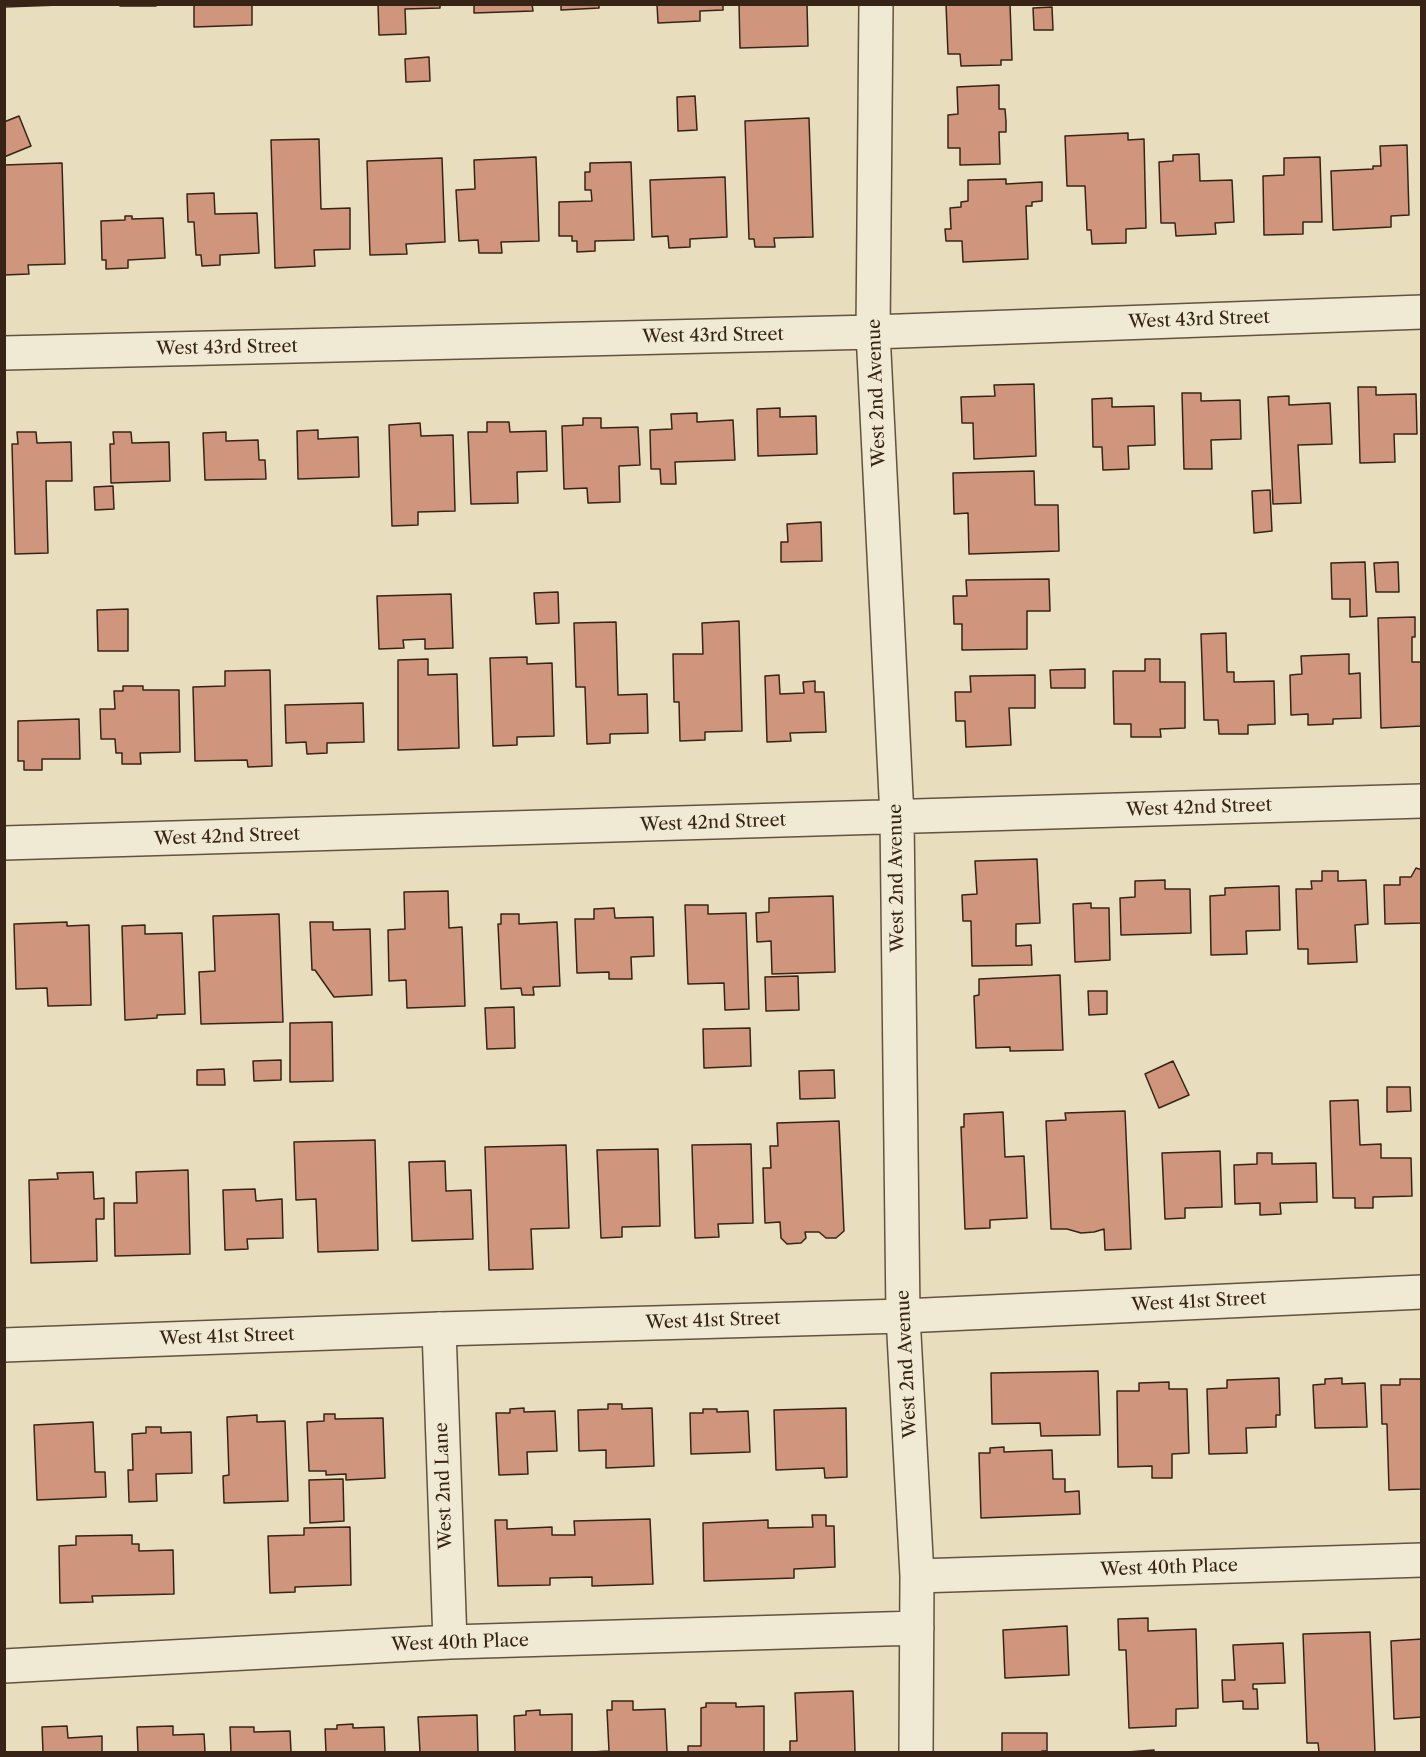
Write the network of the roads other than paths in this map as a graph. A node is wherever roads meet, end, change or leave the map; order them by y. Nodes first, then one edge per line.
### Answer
1 (876, 4) edge
2 (1422, 312) edge
3 (873, 332) junction
4 (4, 353) edge
5 (1422, 801) edge
6 (897, 817) junction
7 (4, 843) edge
8 (1422, 1292) edge
9 (903, 1316) junction
10 (439, 1329) junction
11 (4, 1345) edge
12 (1422, 1560) edge
13 (917, 1576) junction
14 (917, 1628) junction
15 (450, 1642) junction
16 (4, 1666) edge
17 (916, 1752) edge

1 - 3 street, West 2nd Avenue
2 - 3 street, West 43rd Street
3 - 4 street, West 43rd Street
3 - 6 street, West 2nd Avenue
5 - 6 street, West 42nd Street
6 - 7 street, West 42nd Street
6 - 9 street, West 2nd Avenue
8 - 9 street, West 41st Street
9 - 10 street, West 41st Street
9 - 13 street, West 2nd Avenue
10 - 11 street, West 41st Street
10 - 15 street, West 2nd Lane
12 - 13 street, West 40th Place
13 - 14 street, West 2nd Avenue
14 - 15 street, West 40th Place
14 - 17 street, West 2nd Avenue
15 - 16 street, West 40th Place

